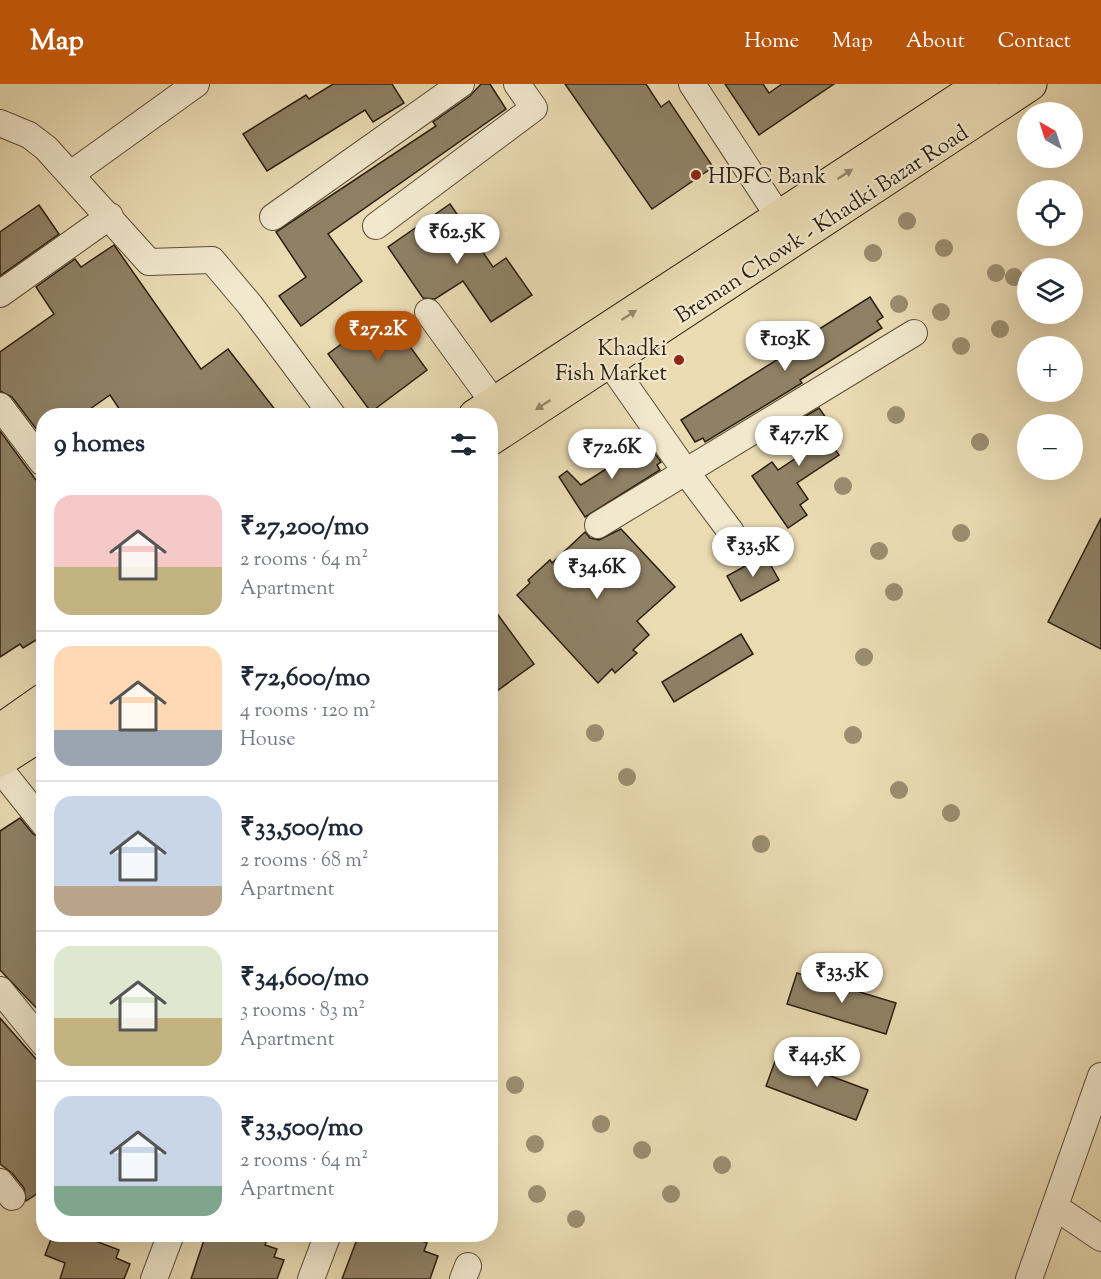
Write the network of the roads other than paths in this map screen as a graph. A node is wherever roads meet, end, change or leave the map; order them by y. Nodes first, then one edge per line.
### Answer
1 (196, 84) edge
2 (462, 84) edge
3 (517, 84) edge
4 (983, 84) edge
5 (1030, 84) edge
6 (694, 85) edge
7 (0, 123) edge
8 (71, 174) junction
9 (110, 216) junction
10 (273, 217) dead end
11 (779, 217) junction
12 (376, 226) dead end
13 (0, 294) edge
14 (428, 312) dead end
15 (914, 333) dead end
16 (609, 362) junction
17 (0, 406) edge
18 (327, 408) edge
19 (483, 408) edge
20 (486, 408) edge
21 (498, 434) edge
22 (36, 454) edge
23 (686, 472) junction
24 (598, 525) dead end
25 (731, 532) dead end
26 (28, 724) edge
27 (0, 760) edge
28 (0, 769) edge
29 (36, 814) edge
30 (0, 990) edge
31 (36, 1034) edge
32 (1101, 1076) edge
33 (1055, 1207) junction
34 (1101, 1238) edge
35 (168, 1242) edge
36 (325, 1242) edge
37 (154, 1279) edge
38 (311, 1279) edge
39 (1029, 1279) edge

1 - 8 street
2 - 10 street
3 - 12 street
11 -> 4 main road, Breman Chowk - Khadki Bazar Road
5 - 16 main road, Breman Chowk - Khadki Bazar Road
6 - 11 street
7 - 8 street
8 - 9 street
9 - 13 street
9 - 18 street
20 -> 11 main road, Breman Chowk - Khadki Bazar Road
14 - 19 street
15 - 23 street
16 -> 21 main road, Breman Chowk - Khadki Bazar Road
16 - 23 street
17 - 22 street
23 - 24 street
23 - 25 street
26 - 27 main road
28 - 29 street
30 - 31 street
32 - 33 street
33 - 34 street
33 - 39 street
35 - 37 street
36 - 38 street

